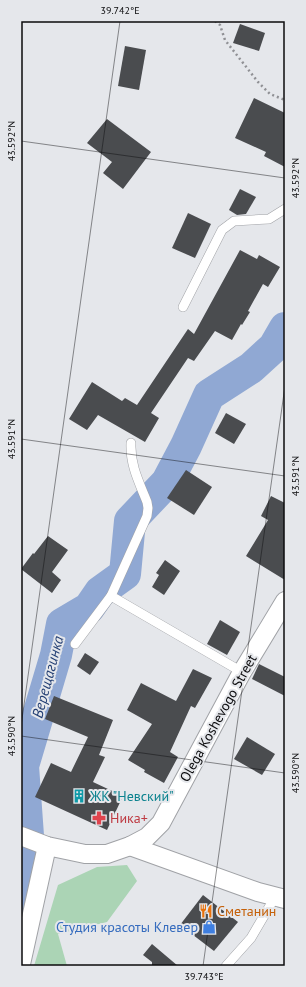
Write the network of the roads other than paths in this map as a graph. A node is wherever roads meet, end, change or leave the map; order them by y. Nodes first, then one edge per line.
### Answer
1 (285, 210) edge
2 (183, 307) dead end
3 (131, 443) dead end
4 (111, 596) junction
5 (285, 601) edge
6 (75, 644) dead end
7 (242, 672) junction
8 (21, 836) edge
9 (47, 846) junction
10 (130, 846) junction
11 (280, 898) edge
12 (21, 964) edge
13 (226, 966) edge

1 - 2 lane
3 - 4 lane
4 - 6 lane
4 - 7 lane
5 - 7 street, Olega Koshevogo Street
7 - 10 street, Olega Koshevogo Street
8 - 9 street, Olega Koshevogo Street
9 - 10 street, Olega Koshevogo Street
9 - 12 street
10 - 11 street
11 - 13 lane

